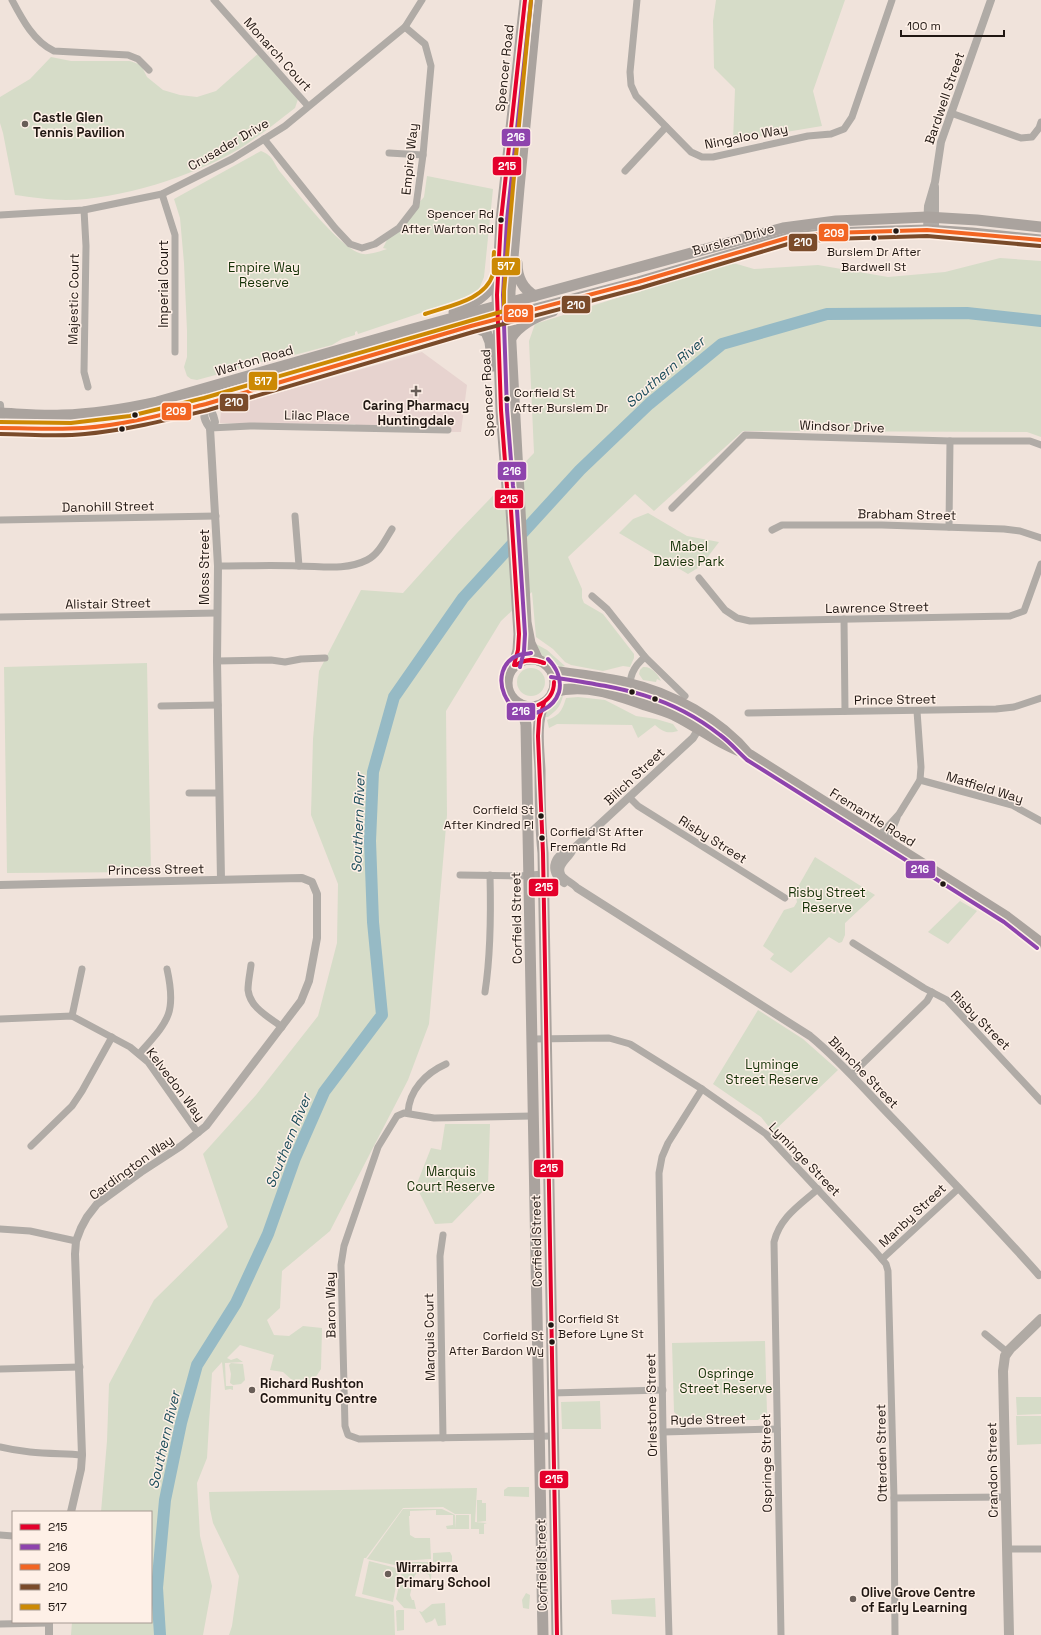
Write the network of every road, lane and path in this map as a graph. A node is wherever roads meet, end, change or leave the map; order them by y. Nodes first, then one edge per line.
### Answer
1 (12, 0) edge
2 (214, 0) edge
3 (422, 0) edge
4 (525, 0) edge
5 (537, 0) edge
6 (637, 0) edge
7 (892, 0) edge
8 (991, 0) edge
9 (405, 27) junction
10 (149, 70) dead end
11 (308, 106) junction
12 (951, 113) junction
13 (1041, 122) edge
14 (666, 127) junction
15 (524, 134) junction
16 (264, 139) junction
17 (389, 153) dead end
18 (423, 155) junction
19 (507, 170) junction
20 (625, 171) dead end
21 (162, 194) junction
22 (84, 210) junction
23 (0, 215) edge
24 (931, 217) junction
25 (1041, 227) edge
26 (931, 230) junction
27 (515, 237) junction
28 (1041, 240) edge
29 (628, 271) junction
30 (665, 274) junction
31 (498, 278) junction
32 (598, 293) junction
33 (535, 296) junction
34 (510, 302) junction
35 (497, 306) junction
36 (510, 316) junction
37 (497, 320) junction
38 (471, 326) junction
39 (409, 330) junction
40 (511, 338) junction
41 (175, 352) dead end
42 (344, 363) junction
43 (292, 364) junction
44 (243, 378) junction
45 (278, 383) junction
46 (220, 385) junction
47 (88, 387) dead end
48 (188, 394) junction
49 (206, 404) junction
50 (0, 410) edge
51 (1, 428) edge
52 (210, 428) junction
53 (448, 430) dead end
54 (503, 438) junction
55 (950, 441) junction
56 (1041, 445) edge
57 (672, 508) dead end
58 (515, 510) junction
59 (216, 516) junction
60 (295, 516) dead end
61 (0, 520) edge
62 (949, 527) junction
63 (392, 529) dead end
64 (772, 530) dead end
65 (1041, 538) edge
66 (1041, 564) edge
67 (218, 566) junction
68 (299, 566) junction
69 (519, 572) junction
70 (699, 578) dead end
71 (592, 596) dead end
72 (217, 613) junction
73 (0, 617) edge
74 (844, 620) junction
75 (645, 657) junction
76 (325, 658) dead end
77 (538, 660) junction
78 (217, 661) junction
79 (514, 666) junction
80 (552, 671) junction
81 (629, 683) junction
82 (553, 692) junction
83 (612, 693) junction
84 (685, 696) dead end
85 (1041, 698) edge
86 (544, 703) junction
87 (521, 705) junction
88 (160, 706) dead end
89 (218, 706) junction
90 (845, 711) junction
91 (917, 711) junction
92 (748, 713) dead end
93 (672, 714) junction
94 (706, 717) junction
95 (699, 729) junction
96 (750, 755) junction
97 (920, 780) junction
98 (188, 793) dead end
99 (219, 793) junction
100 (629, 797) junction
101 (1041, 821) edge
102 (883, 839) junction
103 (573, 849) joint
104 (528, 874) junction
105 (543, 874) junction
106 (460, 875) dead end
107 (490, 875) junction
108 (221, 879) junction
109 (312, 882) joint
110 (0, 885) edge
111 (785, 898) dead end
112 (852, 943) dead end
113 (1041, 943) edge
114 (251, 965) dead end
115 (82, 969) dead end
116 (167, 969) dead end
117 (485, 992) dead end
118 (932, 992) junction
119 (72, 1016) junction
120 (0, 1019) edge
121 (282, 1027) junction
122 (112, 1038) junction
123 (532, 1039) junction
124 (546, 1040) junction
125 (139, 1054) junction
126 (446, 1064) dead end
127 (852, 1074) junction
128 (702, 1089) junction
129 (1041, 1101) edge
130 (408, 1113) junction
131 (532, 1116) junction
132 (198, 1133) junction
133 (31, 1146) dead end
134 (959, 1188) junction
135 (818, 1189) junction
136 (0, 1229) edge
137 (442, 1235) dead end
138 (76, 1241) junction
139 (882, 1259) junction
140 (888, 1271) joint
141 (1039, 1275) dead end
142 (1041, 1319) edge
143 (985, 1334) dead end
144 (1007, 1352) junction
145 (80, 1367) junction
146 (0, 1369) edge
147 (663, 1390) junction
148 (552, 1393) junction
149 (777, 1430) junction
150 (663, 1432) junction
151 (539, 1436) junction
152 (553, 1436) junction
153 (443, 1438) junction
154 (0, 1447) edge
155 (82, 1455) junction
156 (1006, 1497) junction
157 (894, 1498) junction
158 (71, 1511) edge
159 (0, 1535) edge
160 (12, 1536) edge
161 (1008, 1549) junction
162 (1041, 1549) edge
163 (24, 1623) edge
164 (49, 1623) edge
165 (0, 1624) edge
166 (49, 1635) edge
167 (543, 1635) edge
168 (557, 1635) edge
169 (669, 1635) edge
170 (781, 1635) edge
171 (895, 1635) edge
172 (1009, 1635) edge

1 - 10 street
2 - 11 street, Monarch Court
3 - 9 street, Crusader Drive
4 - 19 main road, Spencer Road
5 - 15 main road, Spencer Road
6 - 14 street, Ningaloo Way
7 - 14 street, Ningaloo Way
8 - 12 street, Bardwell Street
9 - 11 street, Crusader Drive
9 - 18 street, Empire Way
11 - 16 street, Crusader Drive
12 - 13 street
12 - 24 street, Bardwell Street
14 - 20 street
15 - 19 main road
15 - 27 main road, Spencer Road
16 - 18 street, Empire Way
16 - 21 street, Crusader Drive
17 - 18 street
19 - 31 main road, Spencer Road
21 - 22 street, Crusader Drive
21 - 41 street, Imperial Court
22 - 23 street, Crusader Drive
22 - 47 street, Majestic Court
24 - 25 main road, Burslem Drive
24 - 26 street, Bardwell Street
24 - 29 main road, Burslem Drive
26 - 28 main road, Burslem Drive
26 - 30 main road, Burslem Drive
27 - 33 main road
27 - 34 main road, Spencer Road
29 - 30 main road
29 - 33 main road, Burslem Drive
30 - 32 main road, Burslem Drive
31 - 35 main road, Spencer Road
31 - 39 main road
32 - 36 main road, Burslem Drive
32 - 40 main road
33 - 34 main road, Burslem Drive
34 - 35 main road, Warton Road
34 - 36 main road, Spencer Road
35 - 37 main road, Spencer Road
35 - 39 main road, Warton Road
36 - 37 main road
36 - 40 main road, Spencer Road
37 - 38 main road
37 - 54 main road, Spencer Road
38 - 42 main road
38 - 54 main road
39 - 43 main road, Warton Road
40 - 58 main road, Spencer Road
42 - 43 main road
42 - 45 main road
43 - 44 main road, Warton Road
44 - 45 main road
44 - 46 main road, Warton Road
45 - 49 main road
46 - 48 main road, Warton Road
46 - 49 street
48 - 49 street
48 - 50 main road, Warton Road
49 - 51 main road
49 - 52 street, Moss Street
50 - 51 street
52 - 53 street, Lilac Place
52 - 59 street, Moss Street
54 - 58 main road, Spencer Road
55 - 56 street, Windsor Drive
55 - 57 street, Windsor Drive
55 - 62 street
58 - 69 main road, Spencer Road
59 - 61 street, Danohill Street
59 - 67 street, Moss Street
60 - 68 street
62 - 64 street, Brabham Street
62 - 65 street, Brabham Street
63 - 68 street
66 - 74 street, Lawrence Street
67 - 68 street
67 - 72 street, Moss Street
69 - 77 main road, Spencer Road
69 - 79 main road, Spencer Road
70 - 74 street, Lawrence Street
71 - 75 street
72 - 73 street, Alistair Street
72 - 78 street, Moss Street
74 - 90 street
75 - 81 street
75 - 84 street
76 - 78 street
77 - 79 main road
77 - 80 main road
78 - 89 street, Moss Street
79 - 87 main road
80 - 81 main road, Fremantle Road
80 - 82 main road
81 - 83 street
81 - 93 street
81 - 94 main road, Fremantle Road
82 - 83 main road, Fremantle Road
82 - 86 main road
83 - 93 main road, Fremantle Road
85 - 91 street, Prince Street
86 - 87 main road
86 - 105 main road, Corfield Street
87 - 104 main road, Corfield Street
88 - 89 street
89 - 99 street, Moss Street
90 - 91 street, Prince Street
90 - 92 street, Prince Street
91 - 97 street
93 - 95 main road, Fremantle Road
94 - 95 street, Bilich Street
94 - 96 main road, Fremantle Road
95 - 96 main road, Fremantle Road
95 - 100 street, Bilich Street
96 - 102 main road, Fremantle Road
97 - 101 street, Matfield Way
97 - 102 street
98 - 99 street
99 - 108 street, Moss Street
100 - 103 street, Bilich Street
100 - 111 street, Risby Street
102 - 113 main road, Fremantle Road
103 - 127 street, Blanche Street
104 - 105 street
104 - 107 street
104 - 123 main road, Corfield Street
105 - 124 main road, Corfield Street
106 - 107 street
107 - 117 street
108 - 109 street, Princess Street
108 - 110 street, Princess Street
109 - 121 street, Cardington Way
112 - 118 street, Risby Street
114 - 121 street
115 - 119 street
116 - 125 street
118 - 127 street
118 - 129 street, Risby Street
119 - 120 street
119 - 122 street, Kelvedon Way
121 - 132 street, Cardington Way
122 - 125 street, Kelvedon Way
122 - 133 street
123 - 124 street, Lyminge Street
123 - 131 main road, Corfield Street
124 - 128 street, Lyminge Street
124 - 148 main road, Corfield Street
125 - 132 street, Kelvedon Way
126 - 130 street
127 - 134 street, Blanche Street
128 - 135 street, Lyminge Street
128 - 147 street, Orlestone Street
130 - 131 street
130 - 153 street, Baron Way
131 - 151 main road, Corfield Street
132 - 138 street, Cardington Way
134 - 139 street, Manby Street
134 - 141 street, Blanche Street
135 - 139 street, Lyminge Street
135 - 149 street, Ospringe Street
136 - 138 street
137 - 153 street, Marquis Court
138 - 145 street, Cardington Way
139 - 140 street, Lyminge Street
140 - 157 street, Otterden Street
142 - 144 main road
143 - 144 street
144 - 156 main road, Crandon Street
145 - 146 street
145 - 155 street, Cardington Way
147 - 148 street
147 - 150 street, Orlestone Street
148 - 152 main road, Corfield Street
149 - 150 street, Ryde Street
149 - 170 street, Ospringe Street
150 - 169 street, Orlestone Street
151 - 152 street, Baron Way
151 - 153 street, Baron Way
151 - 167 main road, Corfield Street
152 - 168 main road, Corfield Street
154 - 155 street
155 - 158 street, Cardington Way
156 - 157 street
156 - 161 main road, Crandon Street
157 - 171 street, Otterden Street
159 - 160 street
161 - 162 street
161 - 172 main road, Crandon Street
163 - 165 street
164 - 166 street

